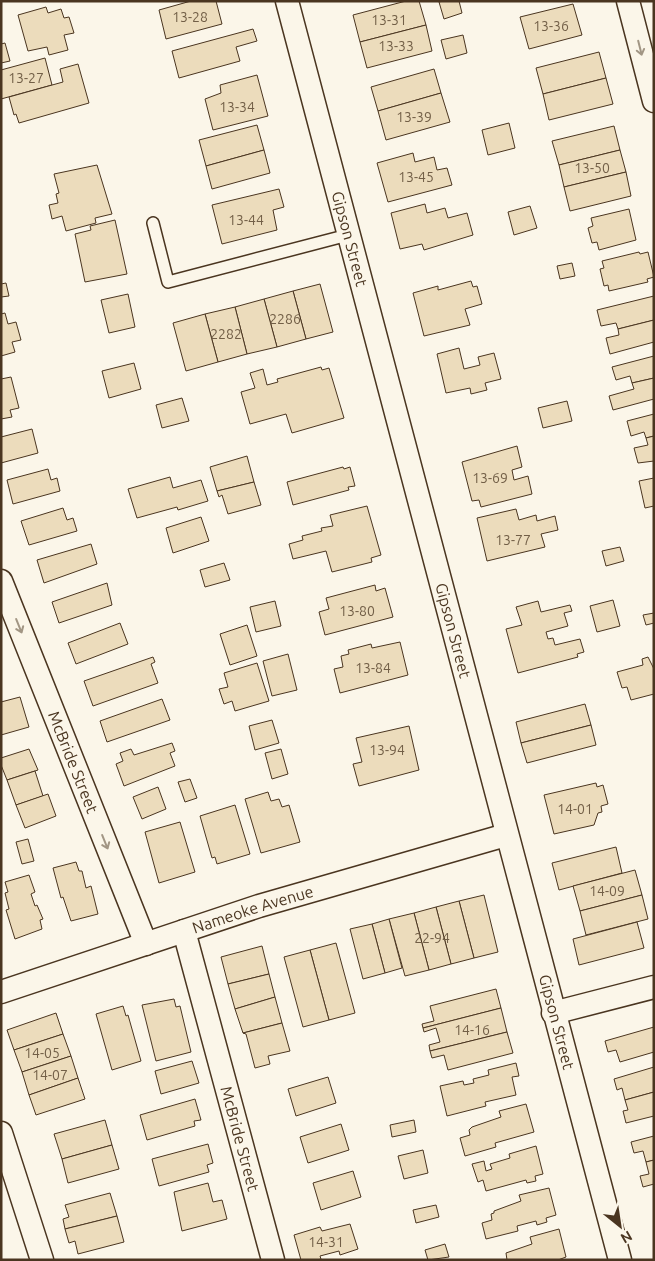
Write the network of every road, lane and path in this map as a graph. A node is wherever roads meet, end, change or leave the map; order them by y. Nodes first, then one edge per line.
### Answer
1 (287, 1) edge
2 (628, 1) edge
3 (654, 101) edge
4 (152, 222) dead end
5 (348, 236) junction
6 (1, 581) edge
7 (506, 835) junction
8 (184, 931) junction
9 (146, 944) junction
10 (654, 987) edge
11 (1, 992) edge
12 (553, 1013) junction
13 (1, 1133) edge
14 (42, 1260) edge
15 (273, 1260) edge
16 (620, 1260) edge

1 - 5 street, Gipson Street
2 -> 3 street
4 - 5 lane
5 - 7 street, Gipson Street
6 -> 9 street, McBride Street
7 - 8 street, Nameoke Avenue
7 - 12 street, Gipson Street
8 - 9 street, Nameoke Avenue
8 - 15 street, McBride Street
9 - 11 street, Nameoke Avenue
10 - 12 street
12 - 16 street, Gipson Street
13 - 14 street

